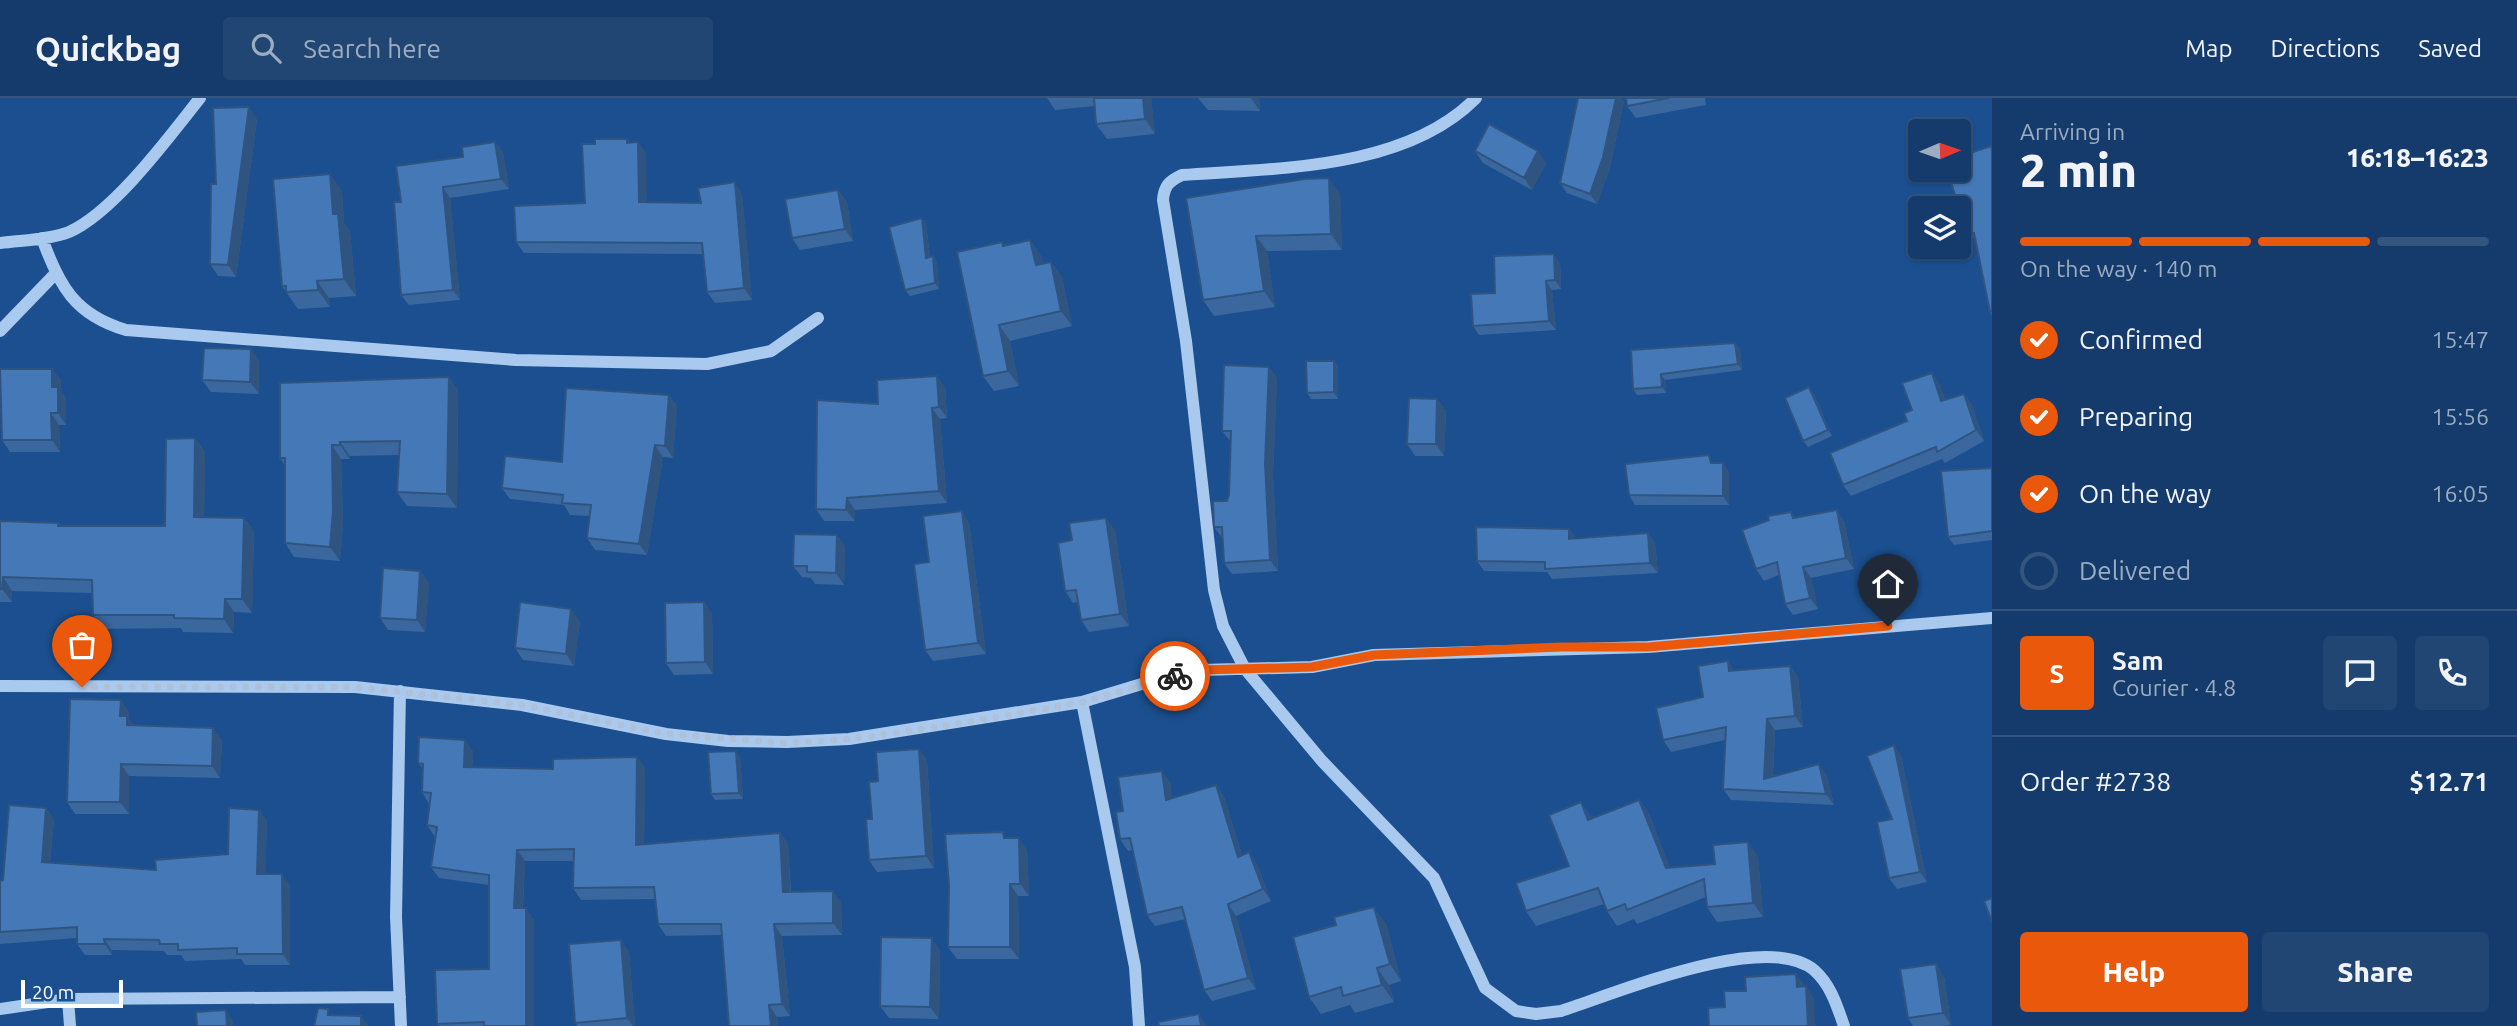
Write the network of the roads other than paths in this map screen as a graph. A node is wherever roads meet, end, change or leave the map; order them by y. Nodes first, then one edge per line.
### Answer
1 (200, 98) edge
2 (1476, 98) edge
3 (42, 238) junction
4 (0, 243) edge
5 (55, 274) junction
6 (818, 318) dead end
7 (0, 331) edge
8 (1992, 618) edge
9 (1245, 669) junction
10 (0, 687) edge
11 (400, 691) junction
12 (1082, 702) junction
13 (400, 997) junction
14 (68, 999) junction
15 (0, 1009) edge
16 (70, 1026) edge
17 (401, 1026) edge
18 (1139, 1026) edge
19 (1844, 1026) edge

1 - 3 street
2 - 9 street
3 - 4 street
3 - 5 street
5 - 6 street
5 - 7 street
8 - 9 street
9 - 12 street
9 - 19 street
10 - 11 street
11 - 12 street
11 - 13 street
12 - 18 street
13 - 14 street
13 - 17 street
14 - 15 street
14 - 16 street

